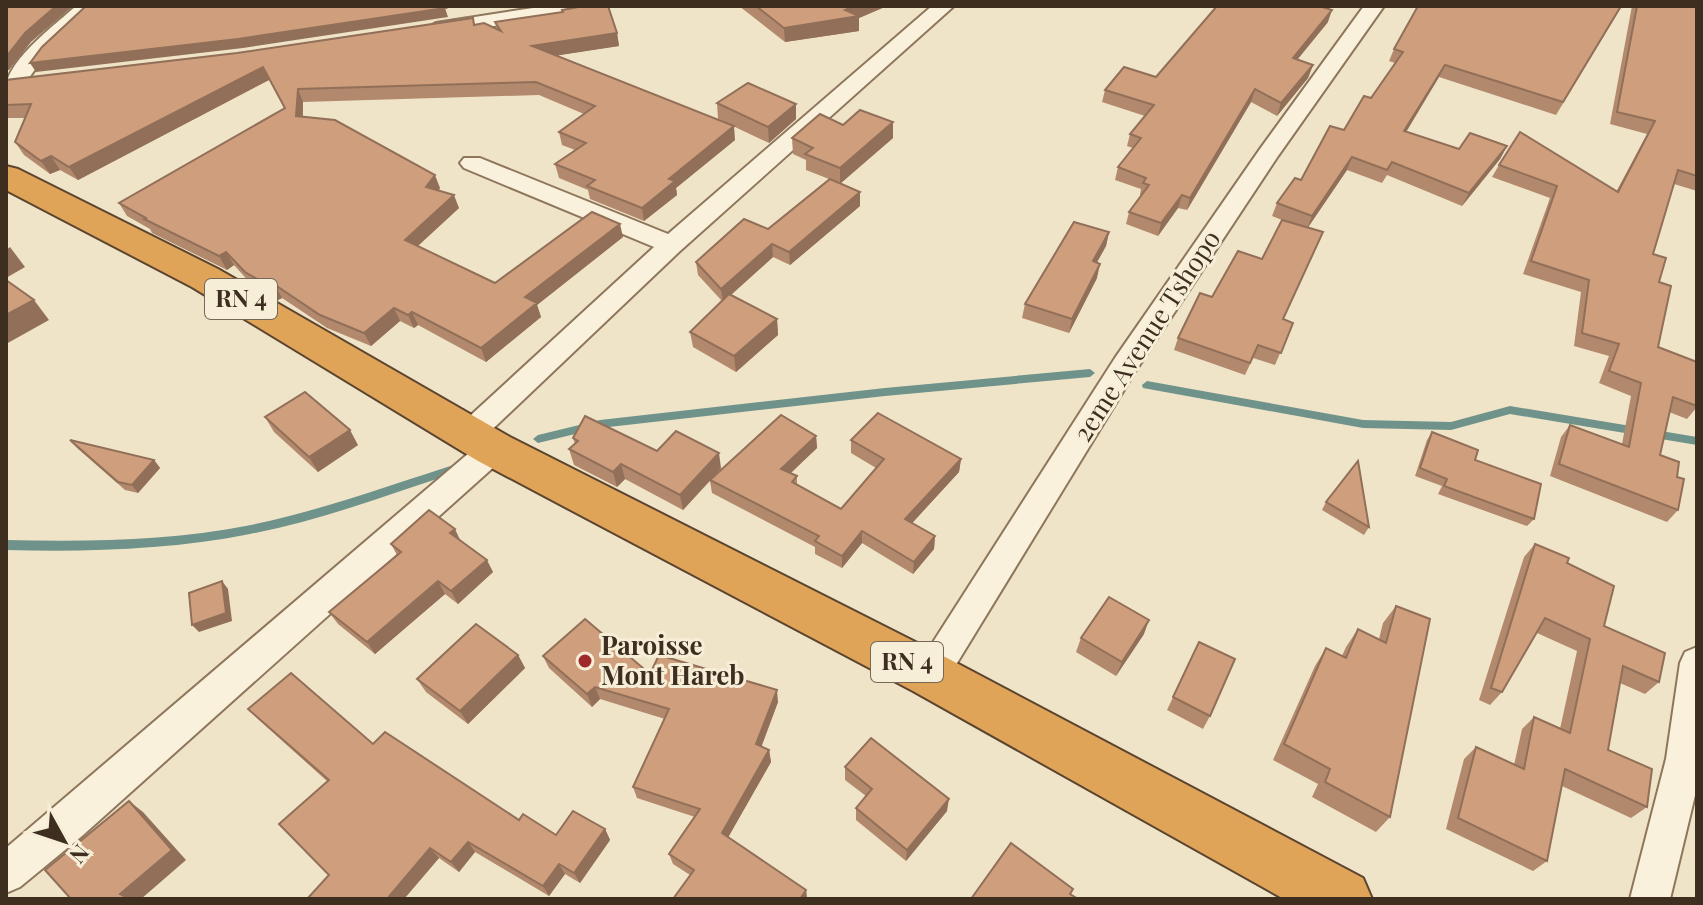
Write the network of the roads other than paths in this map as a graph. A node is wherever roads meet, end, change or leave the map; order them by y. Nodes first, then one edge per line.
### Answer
1 (88, 6) edge
2 (448, 6) edge
3 (584, 6) edge
4 (944, 6) edge
5 (1374, 6) edge
6 (456, 26) junction
7 (411, 33) edge
8 (43, 81) edge
9 (9, 85) edge
10 (472, 163) dead end
11 (6, 176) edge
12 (671, 245) junction
13 (482, 441) junction
14 (1697, 663) edge
15 (931, 675) junction
16 (6, 873) edge
17 (1342, 899) edge
18 (1650, 899) edge

1 - 9 street
2 - 6 street
3 - 6 street
4 - 12 street
5 - 15 street, 2eme Avenue Tshopo
6 - 7 street
8 - 9 street
10 - 12 street
11 - 13 highway, RN 4
12 - 13 street
13 - 15 highway, RN 4
13 - 16 street
14 - 18 street
15 - 17 highway, RN 4

